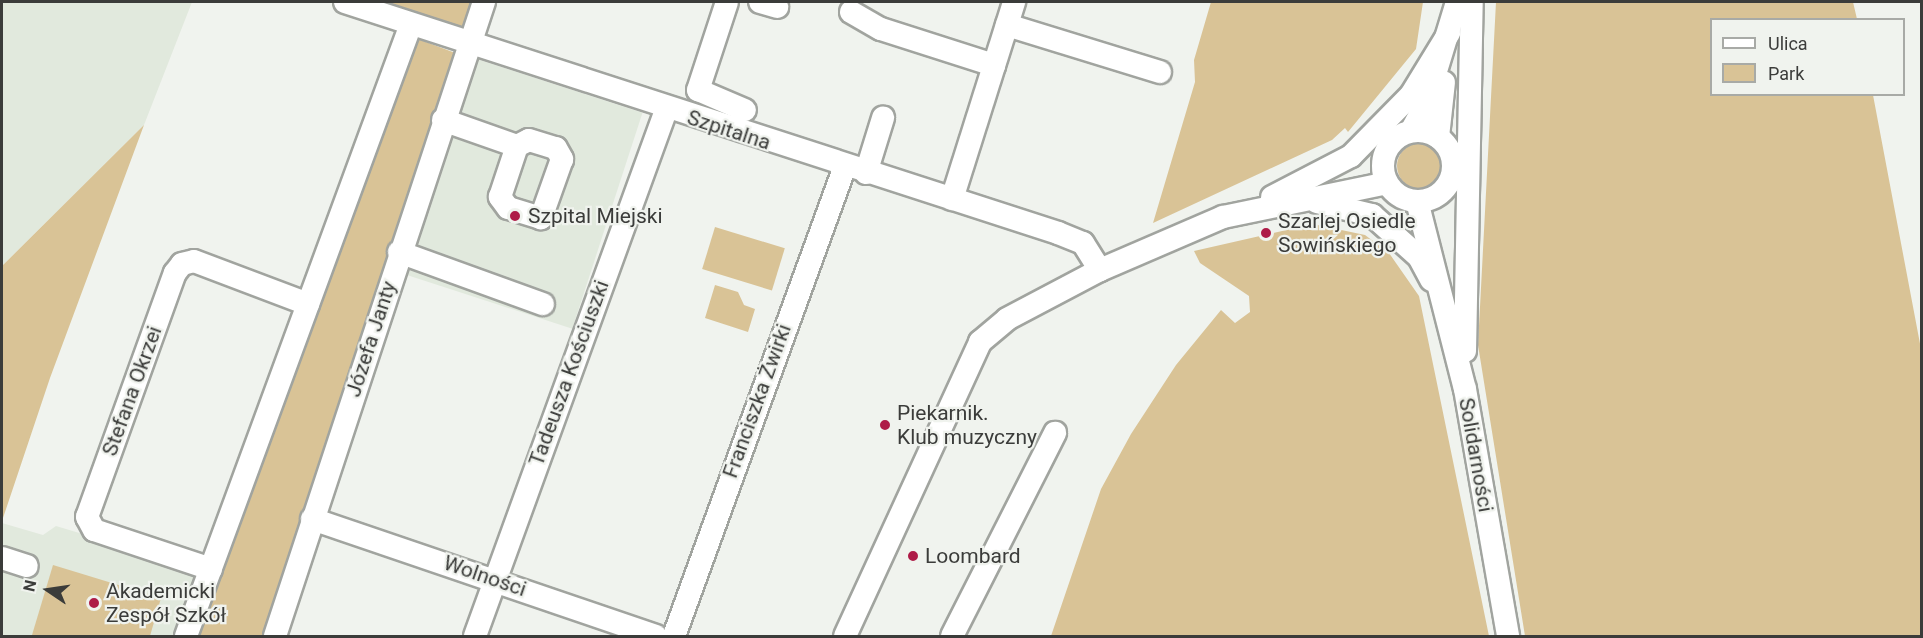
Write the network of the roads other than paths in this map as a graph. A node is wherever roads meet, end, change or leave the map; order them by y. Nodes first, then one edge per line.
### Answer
1 (345, 2) edge
2 (484, 2) edge
3 (727, 2) edge
4 (1014, 2) edge
5 (1457, 2) edge
6 (1472, 2) edge
7 (851, 12) dead end
8 (411, 24) junction
9 (1007, 25) junction
10 (1449, 33) junction
11 (469, 42) junction
12 (994, 64) junction
13 (1160, 72) dead end
14 (710, 99) junction
15 (666, 110) junction
16 (745, 110) dead end
17 (883, 118) dead end
18 (443, 120) junction
19 (702, 121) junction
20 (1411, 131) junction
21 (1438, 137) junction
22 (517, 146) dead end
23 (855, 171) junction
24 (1385, 172) junction
25 (952, 199) junction
26 (1426, 199) junction
27 (1250, 210) junction
28 (399, 252) junction
29 (1100, 270) junction
30 (308, 304) junction
31 (543, 304) dead end
32 (1455, 346) junction
33 (1465, 389) junction
34 (1055, 433) dead end
35 (312, 519) junction
36 (2, 558) edge
37 (27, 566) dead end
38 (211, 569) junction
39 (495, 578) junction
40 (186, 636) edge
41 (275, 636) edge
42 (475, 636) edge
43 (656, 636) edge
44 (674, 636) edge
45 (845, 636) edge
46 (952, 636) edge
47 (1508, 636) edge

1 - 8 street, Szpitalna
2 - 11 street, Józefa Janty
3 - 14 street
4 - 9 street
5 - 10 street
6 - 33 street
7 - 12 street
8 - 11 street, Szpitalna
8 - 30 street
9 - 12 street
9 - 13 street
10 - 20 street
10 - 21 street
10 - 27 street
11 - 15 street, Szpitalna
11 - 18 street, Józefa Janty
12 - 25 street
14 - 16 street
14 - 19 street
15 - 19 street, Szpitalna
15 - 39 street, Tadeusza Kościuszki
17 - 23 street, Franciszka Żwirki
18 - 22 street
18 - 28 street, Józefa Janty
19 - 23 street, Szpitalna
20 - 21 street
20 - 24 street
21 - 26 street
23 - 25 street, Szpitalna
23 - 44 street, Franciszka Żwirki
24 - 26 street
24 - 27 street
25 - 29 street, Szpitalna
26 - 32 street, Solidarności
27 - 29 street
27 - 32 street
28 - 31 street
28 - 35 street, Józefa Janty
29 - 45 street
30 - 38 street
30 - 38 street, Stefana Okrzei
32 - 33 street, Solidarności
33 - 47 street, Solidarności
34 - 46 street
35 - 39 street, Wolności
35 - 41 street, Józefa Janty
36 - 37 street
38 - 40 street
39 - 42 street, Tadeusza Kościuszki
39 - 43 street, Wolności

